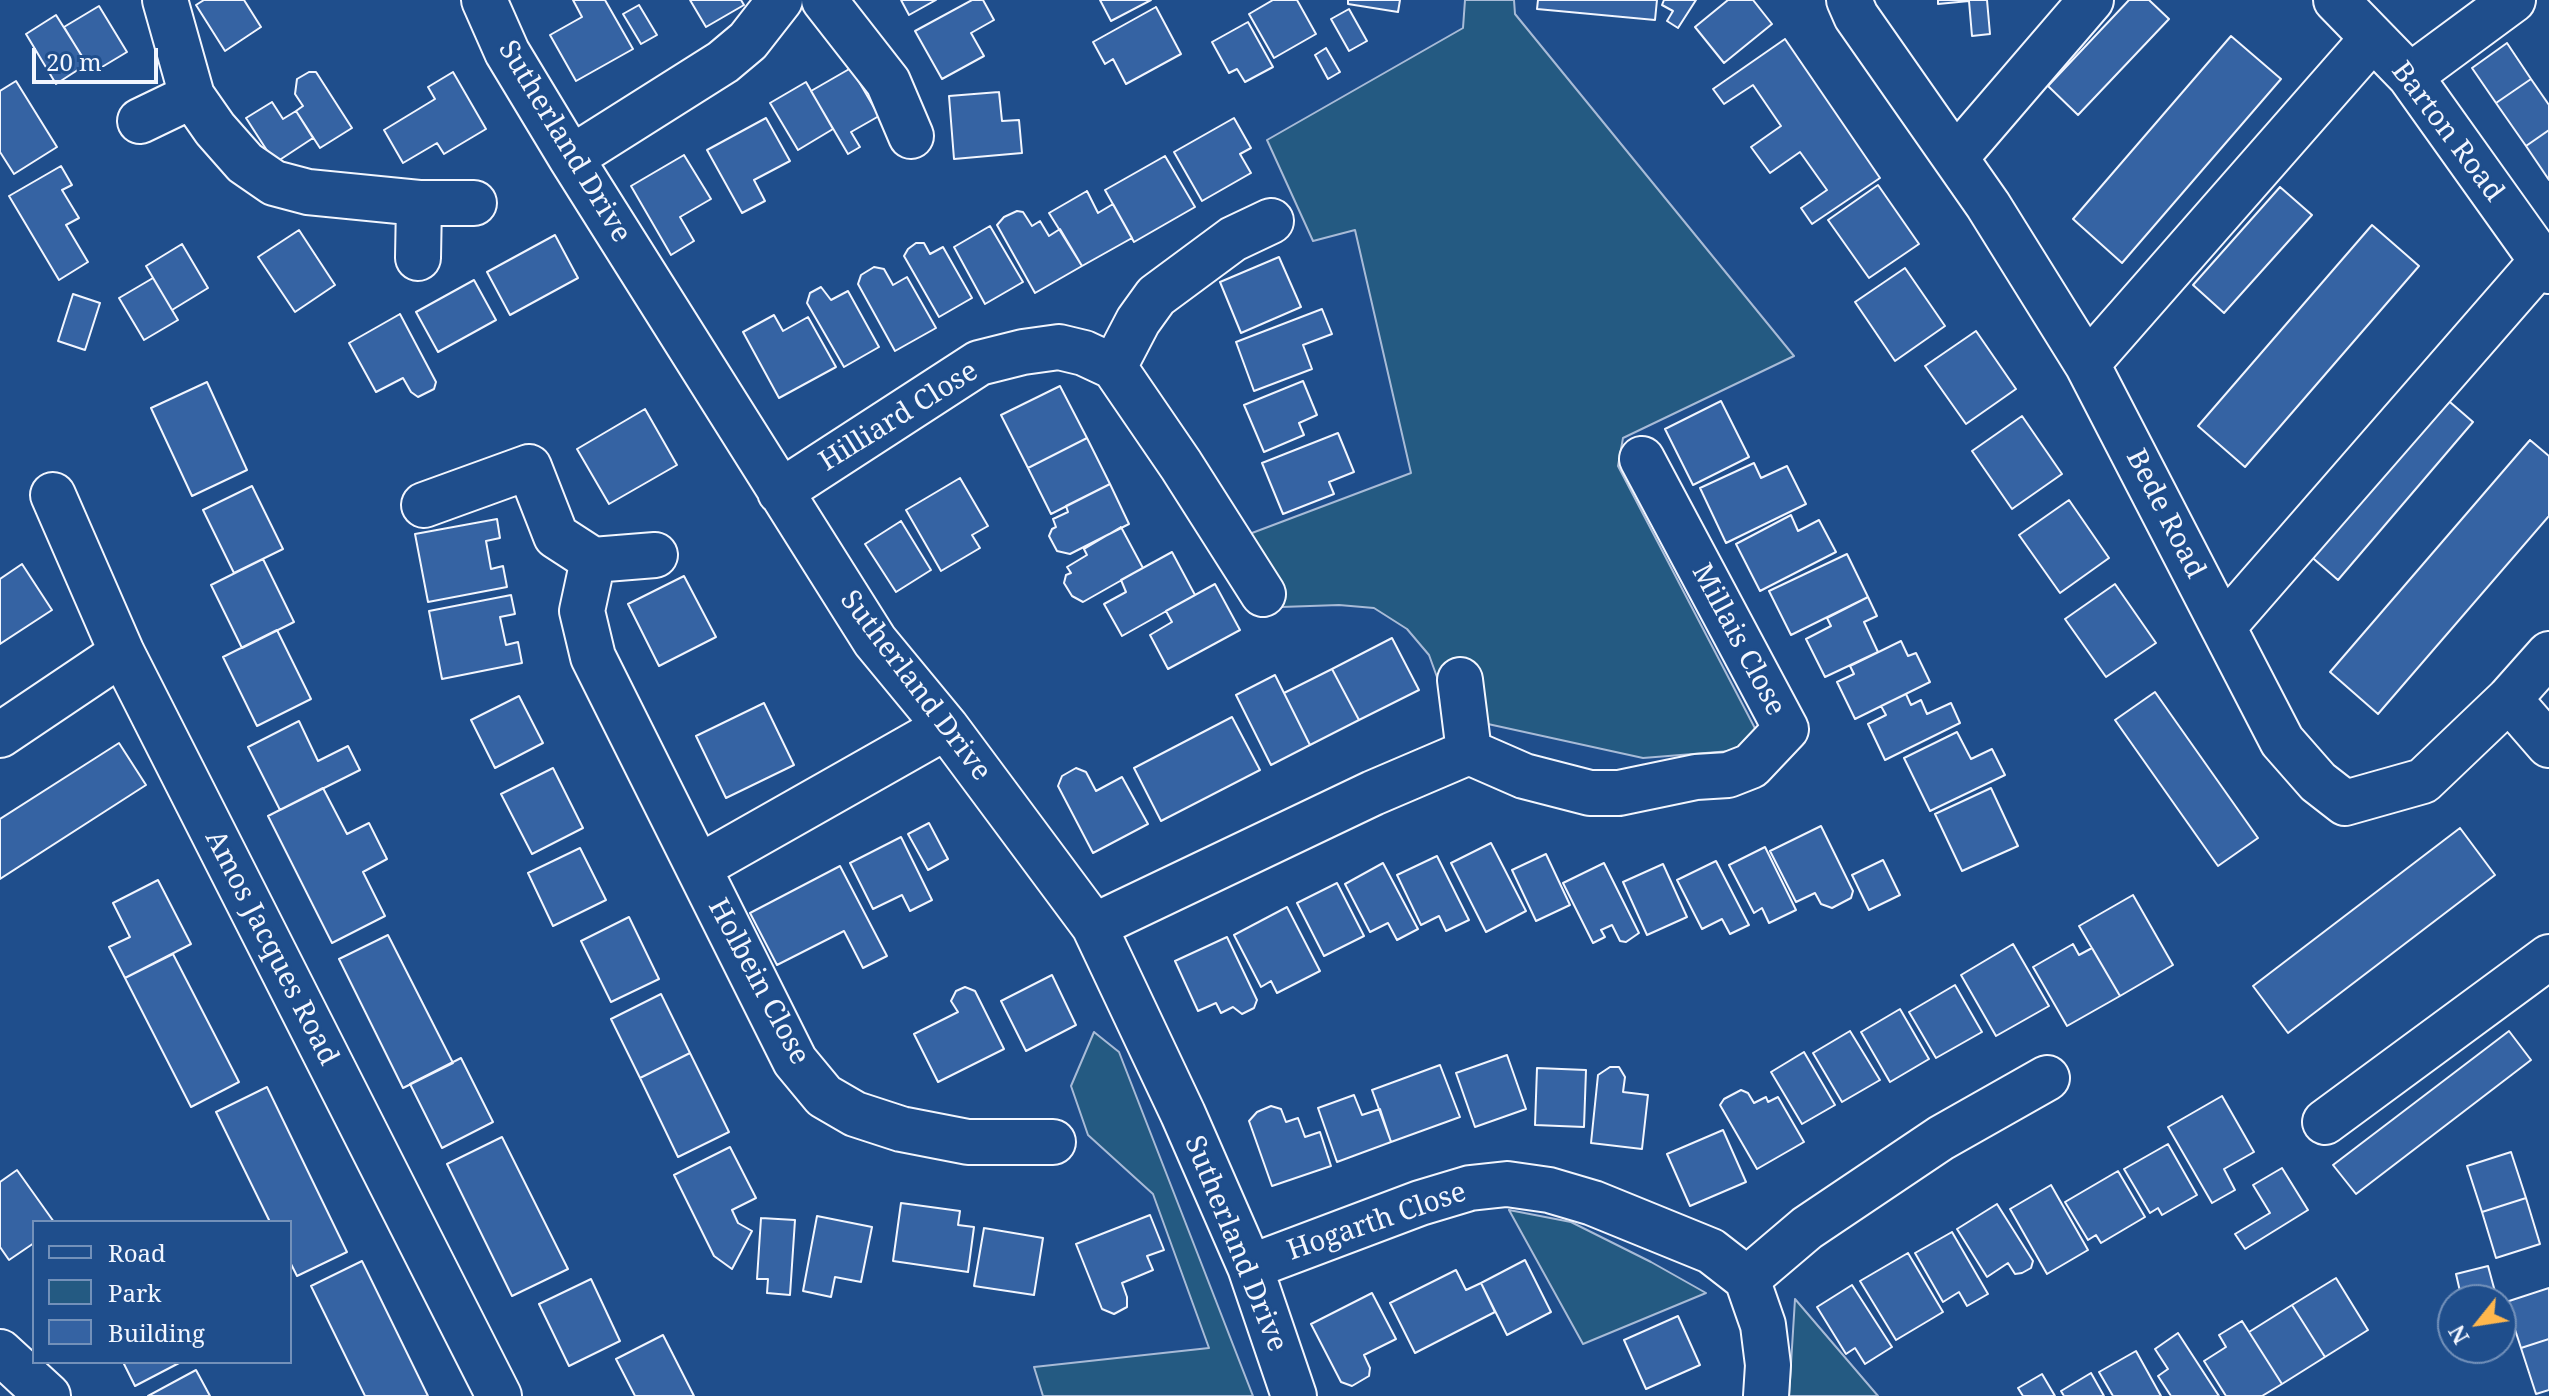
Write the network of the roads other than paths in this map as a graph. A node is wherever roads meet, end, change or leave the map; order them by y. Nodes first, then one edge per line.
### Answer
1 (165, 0) edge
2 (484, 0) edge
3 (780, 0) edge
4 (824, 0) edge
5 (1849, 0) edge
6 (2091, 0) edge
7 (2336, 0) edge
8 (2513, 0) edge
9 (2373, 38) junction
10 (2410, 76) junction
11 (192, 96) junction
12 (140, 121) dead end
13 (911, 136) dead end
14 (1956, 157) junction
15 (571, 158) junction
16 (419, 203) junction
17 (474, 203) dead end
18 (1271, 221) dead end
19 (418, 258) dead end
20 (2545, 266) edge
21 (2087, 364) junction
22 (1114, 367) junction
23 (1642, 459) dead end
24 (780, 492) junction
25 (53, 495) dead end
26 (424, 505) dead end
27 (655, 555) dead end
28 (593, 560) junction
29 (1263, 594) dead end
30 (2223, 627) junction
31 (122, 653) junction
32 (2549, 654) edge
33 (1460, 680) dead end
34 (2509, 699) junction
35 (946, 727) junction
36 (0, 735) edge
37 (2549, 745) edge
38 (1469, 752) junction
39 (699, 867) junction
40 (1094, 926) junction
41 (2549, 957) edge
42 (2047, 1078) dead end
43 (2325, 1122) dead end
44 (1053, 1142) dead end
45 (1250, 1267) junction
46 (1747, 1279) junction
47 (0, 1352) edge
48 (48, 1396) edge
49 (499, 1396) edge
50 (1294, 1396) edge
51 (1766, 1396) edge

1 - 11 street
2 - 15 street, Sutherland Drive
3 - 15 street
4 - 13 street
5 - 14 street, Bede Road
6 - 14 street
7 - 9 street, Barton Road
8 - 10 street
9 - 10 street, Barton Road
9 - 21 street
10 - 20 street, Barton Road
11 - 12 street
11 - 16 street
14 - 21 street, Bede Road
15 - 24 street, Sutherland Drive
16 - 17 street
16 - 19 street
18 - 22 street
20 - 30 street
21 - 30 street, Bede Road
22 - 24 street, Hilliard Close
22 - 29 street
23 - 38 street, Millais Close
24 - 35 street, Sutherland Drive
25 - 31 street, Amos Jacques Road
26 - 28 street
27 - 28 street
28 - 39 street, Holbein Close
30 - 34 street, Bede Road
31 - 36 street
31 - 49 street, Amos Jacques Road
32 - 34 street, Bede Road
33 - 38 street
34 - 37 street
35 - 39 street, Holbein Close
35 - 40 street, Sutherland Drive
38 - 40 street
39 - 44 street, Holbein Close
40 - 45 street, Sutherland Drive
41 - 43 street
42 - 46 street
45 - 46 street, Hogarth Close
45 - 50 street, Sutherland Drive
46 - 51 street
47 - 48 street

